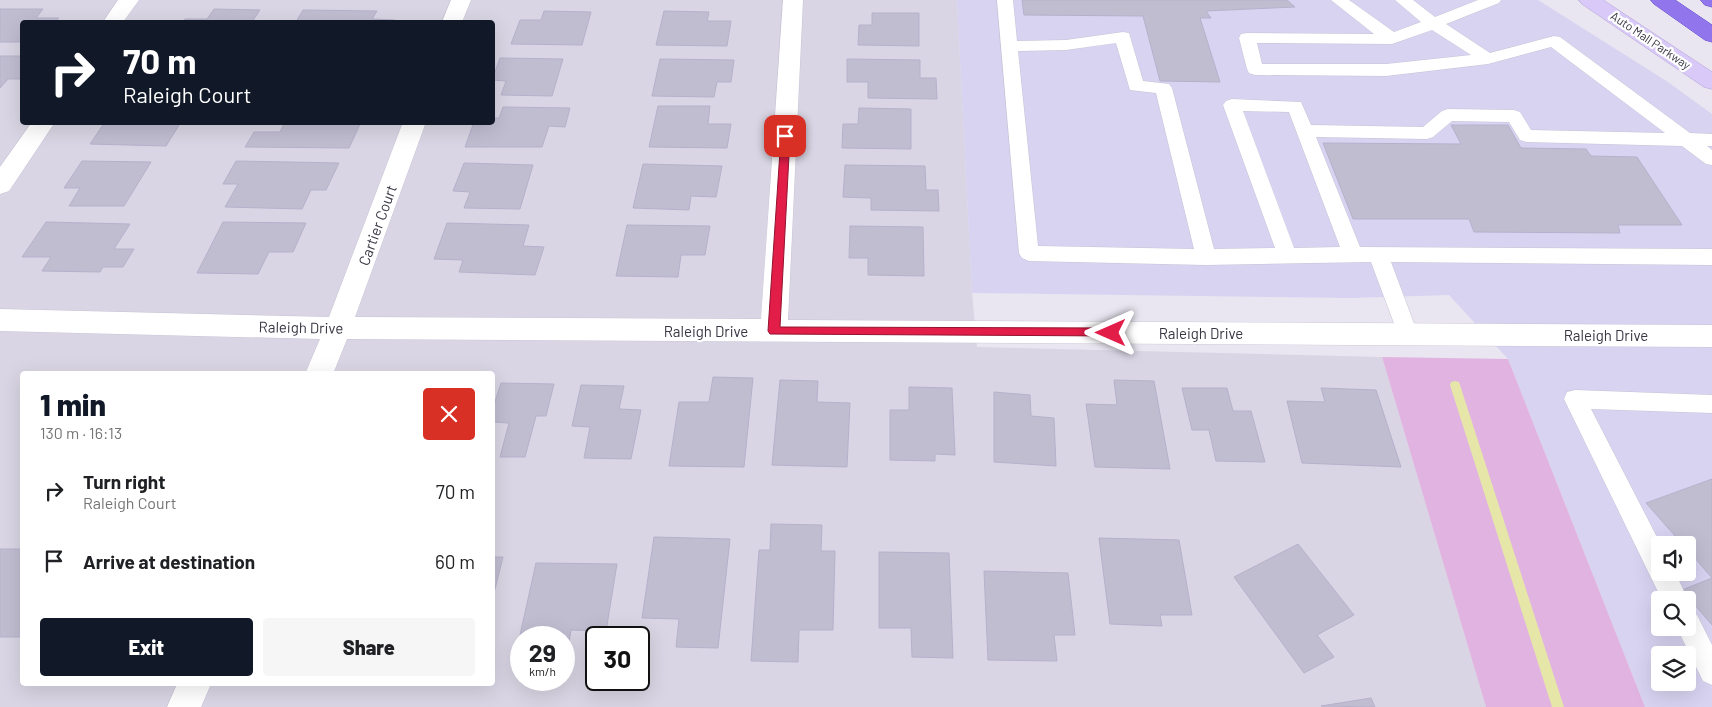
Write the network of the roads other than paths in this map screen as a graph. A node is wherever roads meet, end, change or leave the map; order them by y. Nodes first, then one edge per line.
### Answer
1 (129, 0) edge
2 (460, 0) edge
3 (794, 0) edge
4 (1005, 0) edge
5 (1339, 0) edge
6 (1403, 0) edge
7 (1491, 0) edge
8 (1589, 0) edge
9 (1660, 0) edge
10 (114, 20) edge
11 (453, 20) edge
12 (1433, 23) junction
13 (1712, 35) edge
14 (1392, 39) junction
15 (1009, 46) junction
16 (1488, 58) junction
17 (1712, 82) edge
18 (42, 125) edge
19 (414, 125) edge
20 (1305, 131) junction
21 (1687, 140) junction
22 (1712, 140) edge
23 (1712, 159) edge
24 (0, 185) edge
25 (1353, 254) junction
26 (1378, 254) junction
27 (1287, 255) junction
28 (1206, 257) junction
29 (1712, 257) edge
30 (0, 320) edge
31 (338, 328) junction
32 (774, 331) junction
33 (1408, 334) junction
34 (1712, 336) edge
35 (320, 371) edge
36 (1712, 404) edge
37 (1651, 551) edge
38 (1694, 636) edge
39 (1712, 672) edge
40 (193, 686) edge
41 (184, 707) edge

1 - 10 street
2 - 11 street
3 - 32 street
4 - 15 lane
5 - 14 lane
6 - 12 lane
7 - 12 lane
8 - 17 street, Auto Mall Parkway
9 - 13 highway
12 - 14 lane
12 - 16 lane
14 - 16 lane
15 - 28 lane
15 - 28 lane
16 - 21 lane
18 - 24 street
19 - 31 street, Cartier Court
20 - 21 lane
20 - 25 lane
20 - 27 lane
21 - 22 lane
21 - 23 lane
25 - 26 lane
25 - 27 lane
26 - 29 lane
26 - 33 lane
27 - 28 lane
30 - 31 street, Raleigh Drive
31 - 32 street, Raleigh Drive
31 - 35 street, Cartier Court
32 - 33 street, Raleigh Drive
33 - 34 street, Raleigh Drive
36 - 37 lane
38 - 39 lane
40 - 41 street

